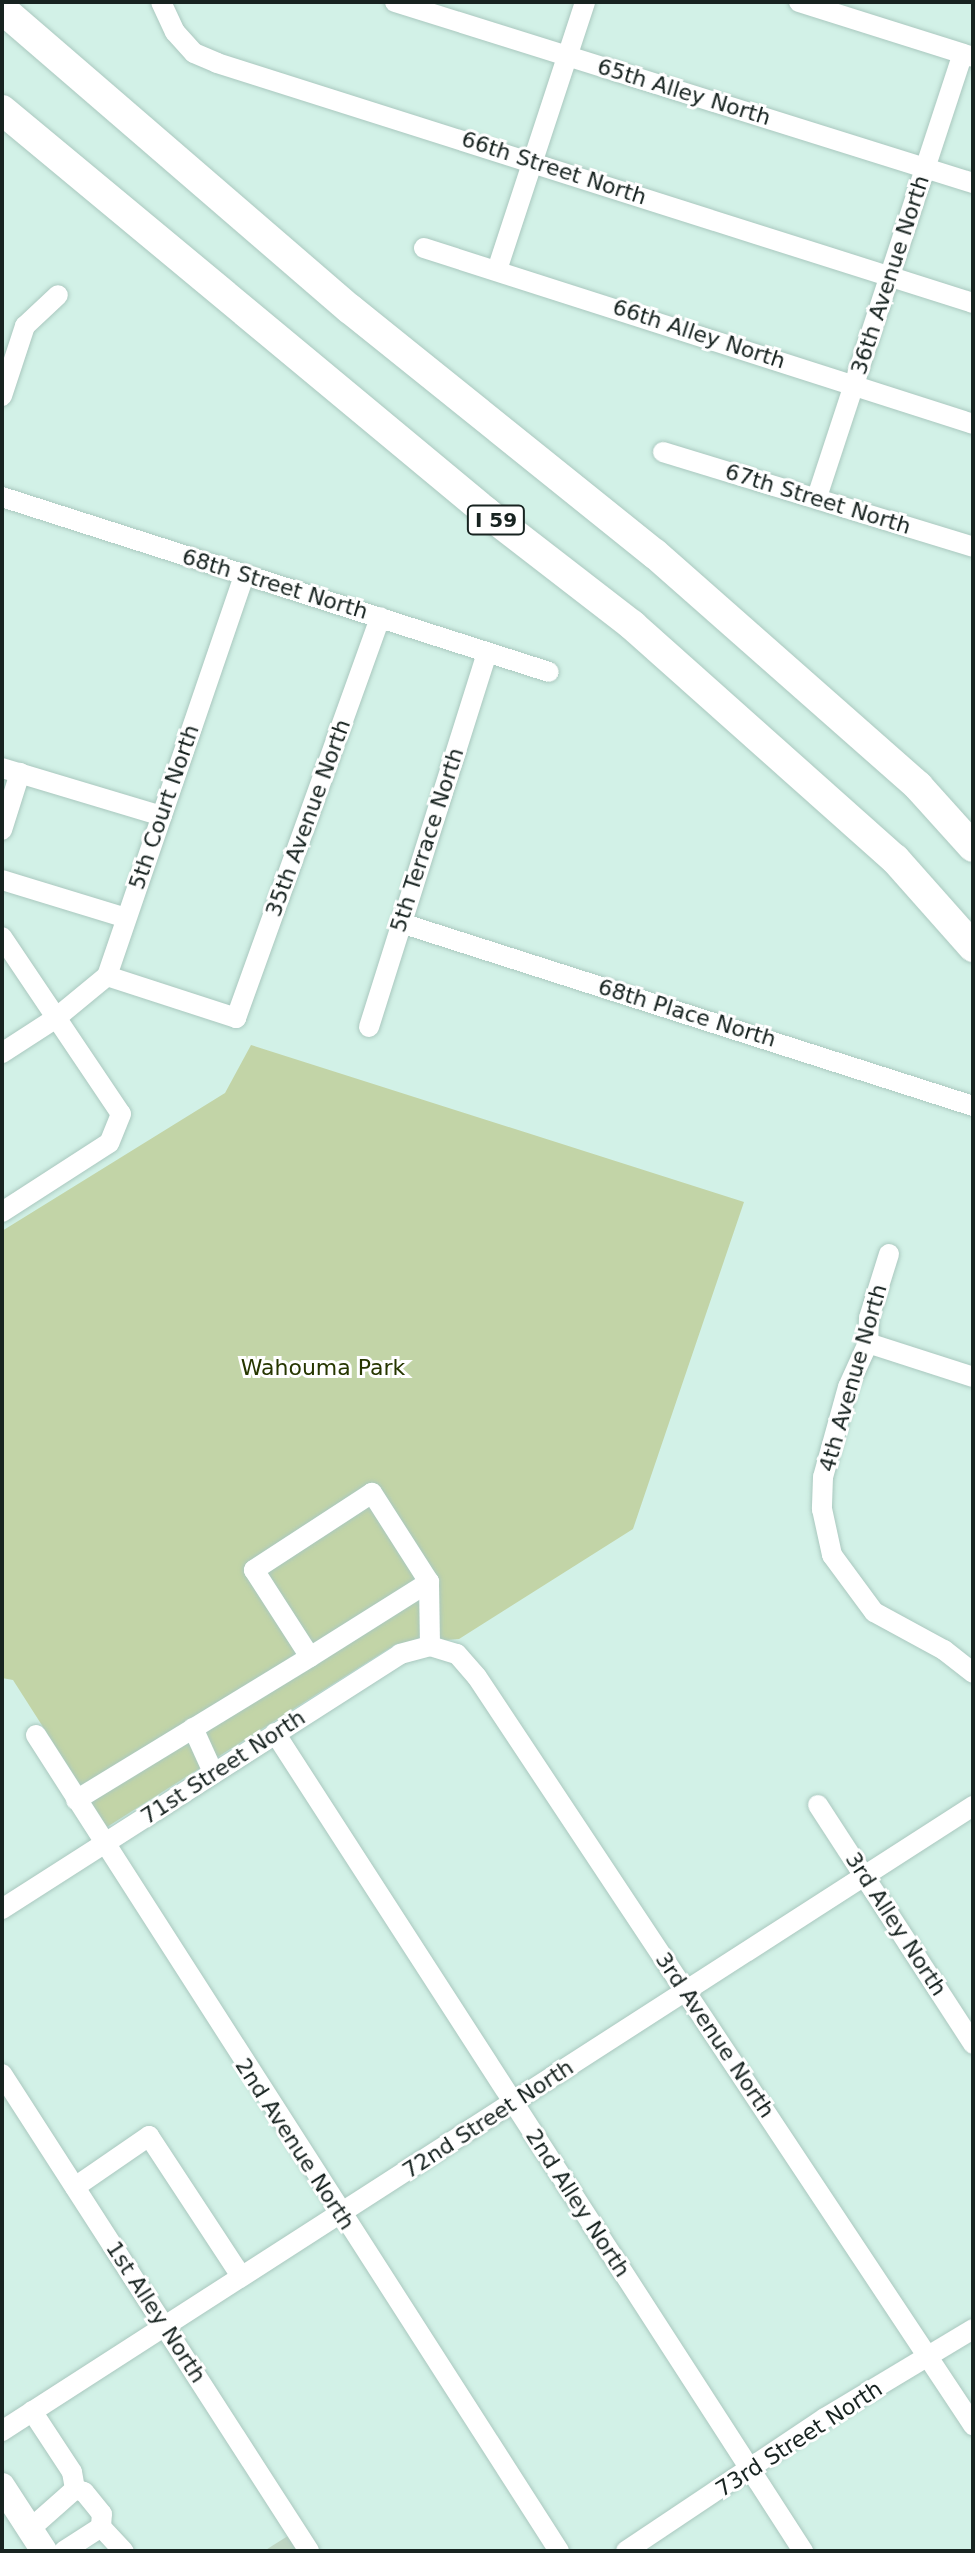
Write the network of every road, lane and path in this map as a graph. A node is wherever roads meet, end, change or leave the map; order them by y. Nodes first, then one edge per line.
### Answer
1 (161, 2) edge
2 (395, 2) edge
3 (585, 2) edge
4 (799, 2) edge
5 (2, 9) edge
6 (968, 55) edge
7 (567, 56) junction
8 (2, 110) edge
9 (533, 160) junction
10 (926, 168) junction
11 (973, 183) edge
12 (424, 248) dead end
13 (497, 270) junction
14 (890, 276) junction
15 (58, 295) dead end
16 (973, 303) edge
17 (854, 385) junction
18 (2, 396) edge
19 (973, 424) edge
20 (663, 452) dead end
21 (2, 497) edge
22 (817, 497) junction
23 (973, 547) edge
24 (244, 575) junction
25 (380, 617) junction
26 (487, 653) junction
27 (549, 672) dead end
28 (11, 771) edge
29 (162, 816) junction
30 (2, 830) edge
31 (973, 847) edge
32 (2, 880) edge
33 (126, 918) junction
34 (401, 923) junction
35 (2, 937) edge
36 (973, 947) edge
37 (107, 976) junction
38 (56, 1018) junction
39 (369, 1027) dead end
40 (2, 1053) edge
41 (973, 1106) edge
42 (2, 1212) edge
43 (889, 1254) dead end
44 (868, 1343) junction
45 (973, 1377) edge
46 (429, 1582) junction
47 (440, 1649) junction
48 (310, 1657) junction
49 (973, 1673) edge
50 (193, 1728) junction
51 (275, 1733) junction
52 (36, 1735) dead end
53 (213, 1772) junction
54 (76, 1800) junction
55 (818, 1805) dead end
56 (973, 1806) edge
57 (104, 1846) junction
58 (865, 1876) junction
59 (2, 1909) edge
60 (685, 1991) junction
61 (973, 2044) edge
62 (2, 2074) edge
63 (513, 2103) junction
64 (75, 2187) junction
65 (340, 2214) junction
66 (241, 2276) junction
67 (164, 2326) junction
68 (973, 2329) edge
69 (929, 2357) junction
70 (32, 2411) junction
71 (973, 2425) edge
72 (2, 2431) edge
73 (751, 2472) junction
74 (2, 2486) edge
75 (75, 2489) junction
76 (101, 2527) junction
77 (37, 2540) edge
78 (64, 2551) edge
79 (123, 2551) edge
80 (309, 2551) edge
81 (559, 2551) edge
82 (626, 2551) edge
83 (803, 2551) edge

1 - 9 street, 66th Street North
2 - 7 street, 65th Alley North
3 - 7 street
4 - 6 street
5 - 31 highway
6 - 10 street, 36th Avenue North
7 - 9 street
7 - 10 street, 65th Alley North
8 - 36 highway, I 59
9 - 13 street
9 - 14 street, 66th Street North
10 - 11 street, 65th Alley North
10 - 14 street, 36th Avenue North
12 - 13 street, 66th Alley North
13 - 17 street, 66th Alley North
14 - 16 street, 66th Street North
14 - 17 street, 36th Avenue North
15 - 18 street
17 - 19 street, 66th Alley North
17 - 22 street, 36th Avenue North
20 - 22 street, 67th Street North
21 - 24 street, 68th Street North
22 - 23 street, 67th Street North
24 - 25 street, 68th Street North
24 - 29 street, 5th Court North
25 - 26 street, 68th Street North
25 - 37 street, 35th Avenue North
26 - 27 street, 68th Street North
26 - 34 street, 5th Terrace North
28 - 29 street
28 - 30 street
29 - 33 street, 5th Court North
32 - 33 street
33 - 37 street, 5th Court North
34 - 39 street, 5th Terrace North
34 - 41 street, 68th Place North
35 - 38 street
37 - 38 street
38 - 40 street
38 - 42 street
43 - 44 street, 4th Avenue North
44 - 45 street
44 - 49 street, 4th Avenue North
46 - 47 street
46 - 48 street
46 - 48 street
47 - 51 street, 71st Street North
47 - 60 street, 3rd Avenue North
48 - 50 street
50 - 53 street
50 - 54 street
51 - 53 street, 71st Street North
51 - 63 street, 2nd Alley North
52 - 54 street, 2nd Avenue North
53 - 57 street, 71st Street North
54 - 57 street, 2nd Avenue North
55 - 58 street, 3rd Alley North
56 - 58 street, 72nd Street North
57 - 59 street, 71st Street North
57 - 65 street, 2nd Avenue North
58 - 60 street, 72nd Street North
58 - 61 street, 3rd Alley North
60 - 63 street, 72nd Street North
60 - 69 street, 3rd Avenue North
62 - 64 street, 1st Alley North
63 - 65 street, 72nd Street North
63 - 73 street, 2nd Alley North
64 - 66 street
64 - 67 street, 1st Alley North
65 - 66 street, 72nd Street North
65 - 81 street, 2nd Avenue North
66 - 67 street, 72nd Street North
67 - 70 street, 72nd Street North
67 - 80 street, 1st Alley North
68 - 69 street, 73rd Street North
69 - 71 street, 3rd Avenue North
69 - 73 street, 73rd Street North
70 - 72 street, 72nd Street North
70 - 75 street
73 - 82 street, 73rd Street North
73 - 83 street, 2nd Alley North
74 - 77 main road
75 - 76 street
75 - 77 street
76 - 78 street
76 - 79 street

